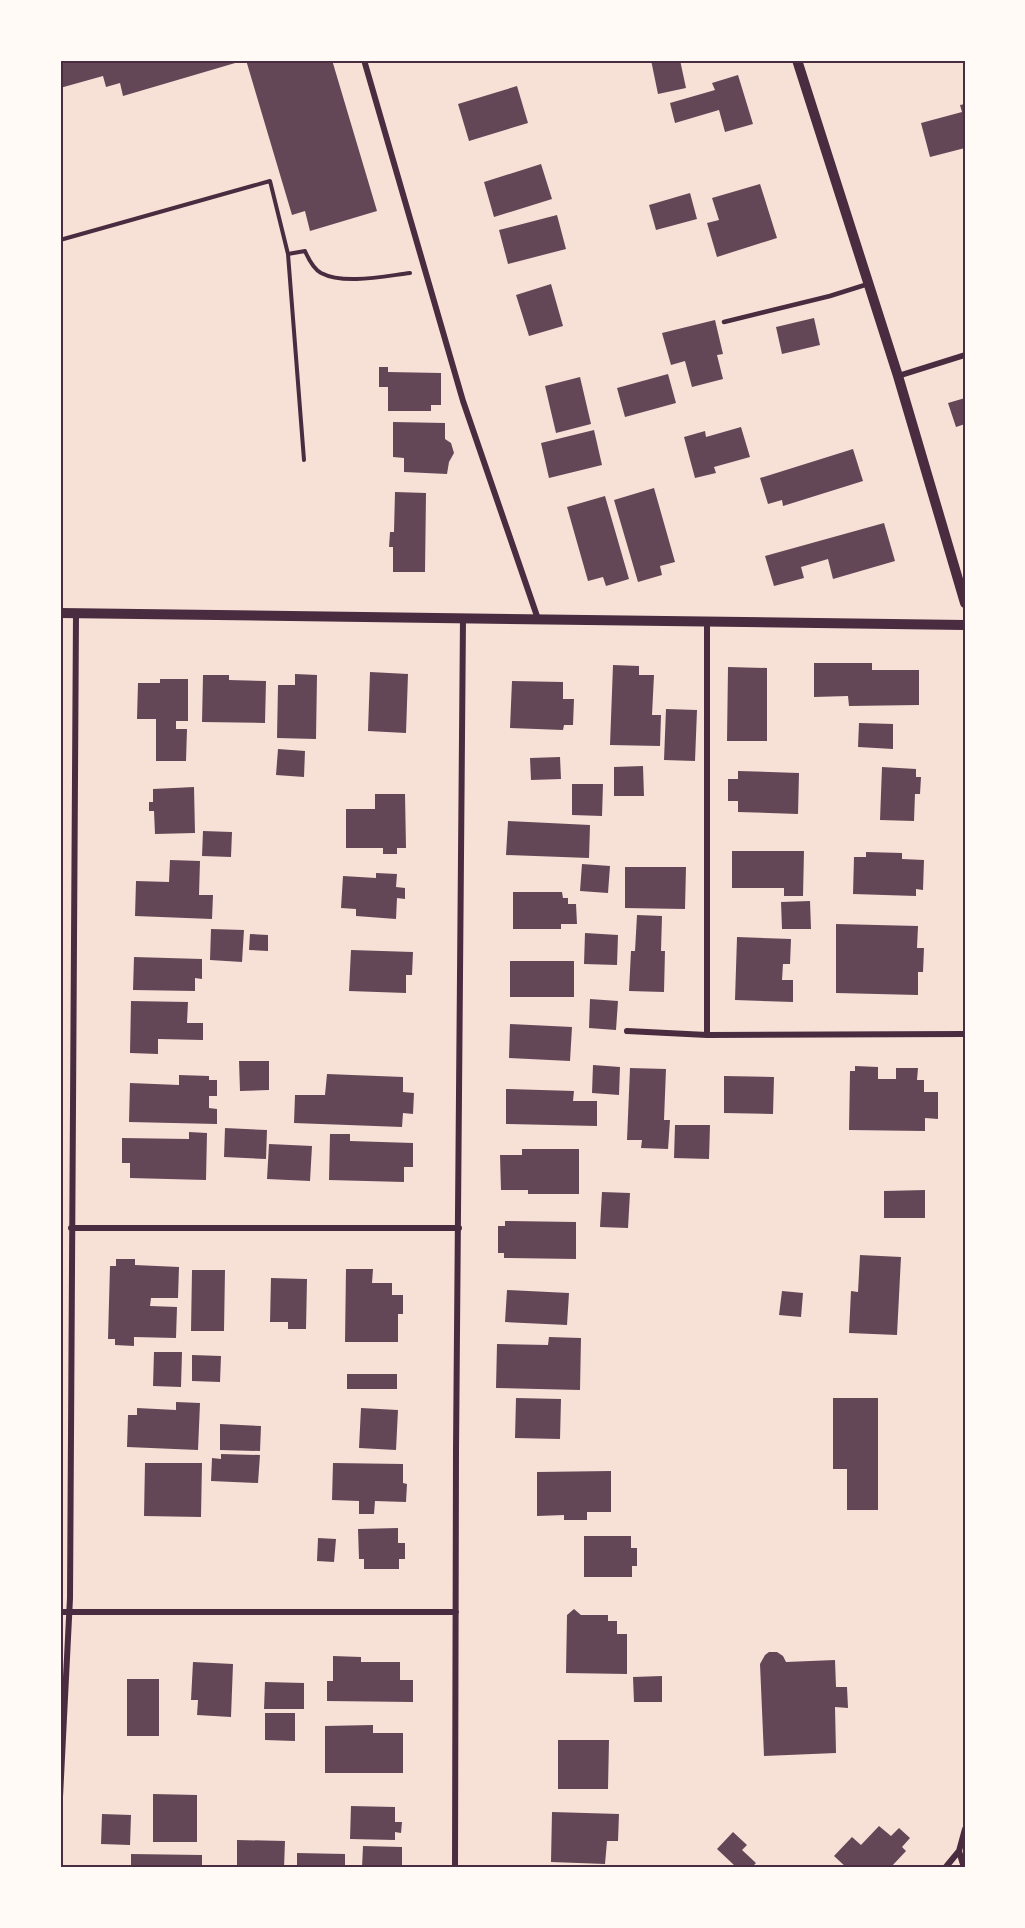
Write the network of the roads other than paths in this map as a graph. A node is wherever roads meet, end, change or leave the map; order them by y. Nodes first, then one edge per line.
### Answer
1 (364, 60) edge
2 (797, 60) edge
3 (868, 284) junction
4 (724, 322) dead end
5 (965, 355) edge
6 (898, 376) junction
7 (965, 603) edge
8 (60, 613) edge
9 (76, 613) junction
10 (463, 618) junction
11 (538, 619) junction
12 (708, 621) junction
13 (965, 625) edge
14 (627, 1031) dead end
15 (965, 1034) edge
16 (707, 1035) junction
17 (71, 1228) junction
18 (459, 1228) junction
19 (60, 1612) edge
20 (70, 1612) junction
21 (456, 1612) junction
22 (60, 1797) edge
23 (965, 1829) edge
24 (959, 1851) junction
25 (455, 1868) edge
26 (945, 1868) edge
27 (964, 1868) edge

1 - 11 street
2 - 3 street
3 - 4 lane
3 - 6 street
5 - 6 street
6 - 7 street
8 - 9 street
9 - 10 street
9 - 17 street
10 - 11 street
10 - 18 street
11 - 12 street
12 - 13 street
12 - 16 street
14 - 16 street
15 - 16 street
17 - 18 street
17 - 20 street
18 - 21 street
19 - 20 street
20 - 21 street
20 - 22 street
21 - 25 street
23 - 24 street
24 - 26 street
24 - 27 street

